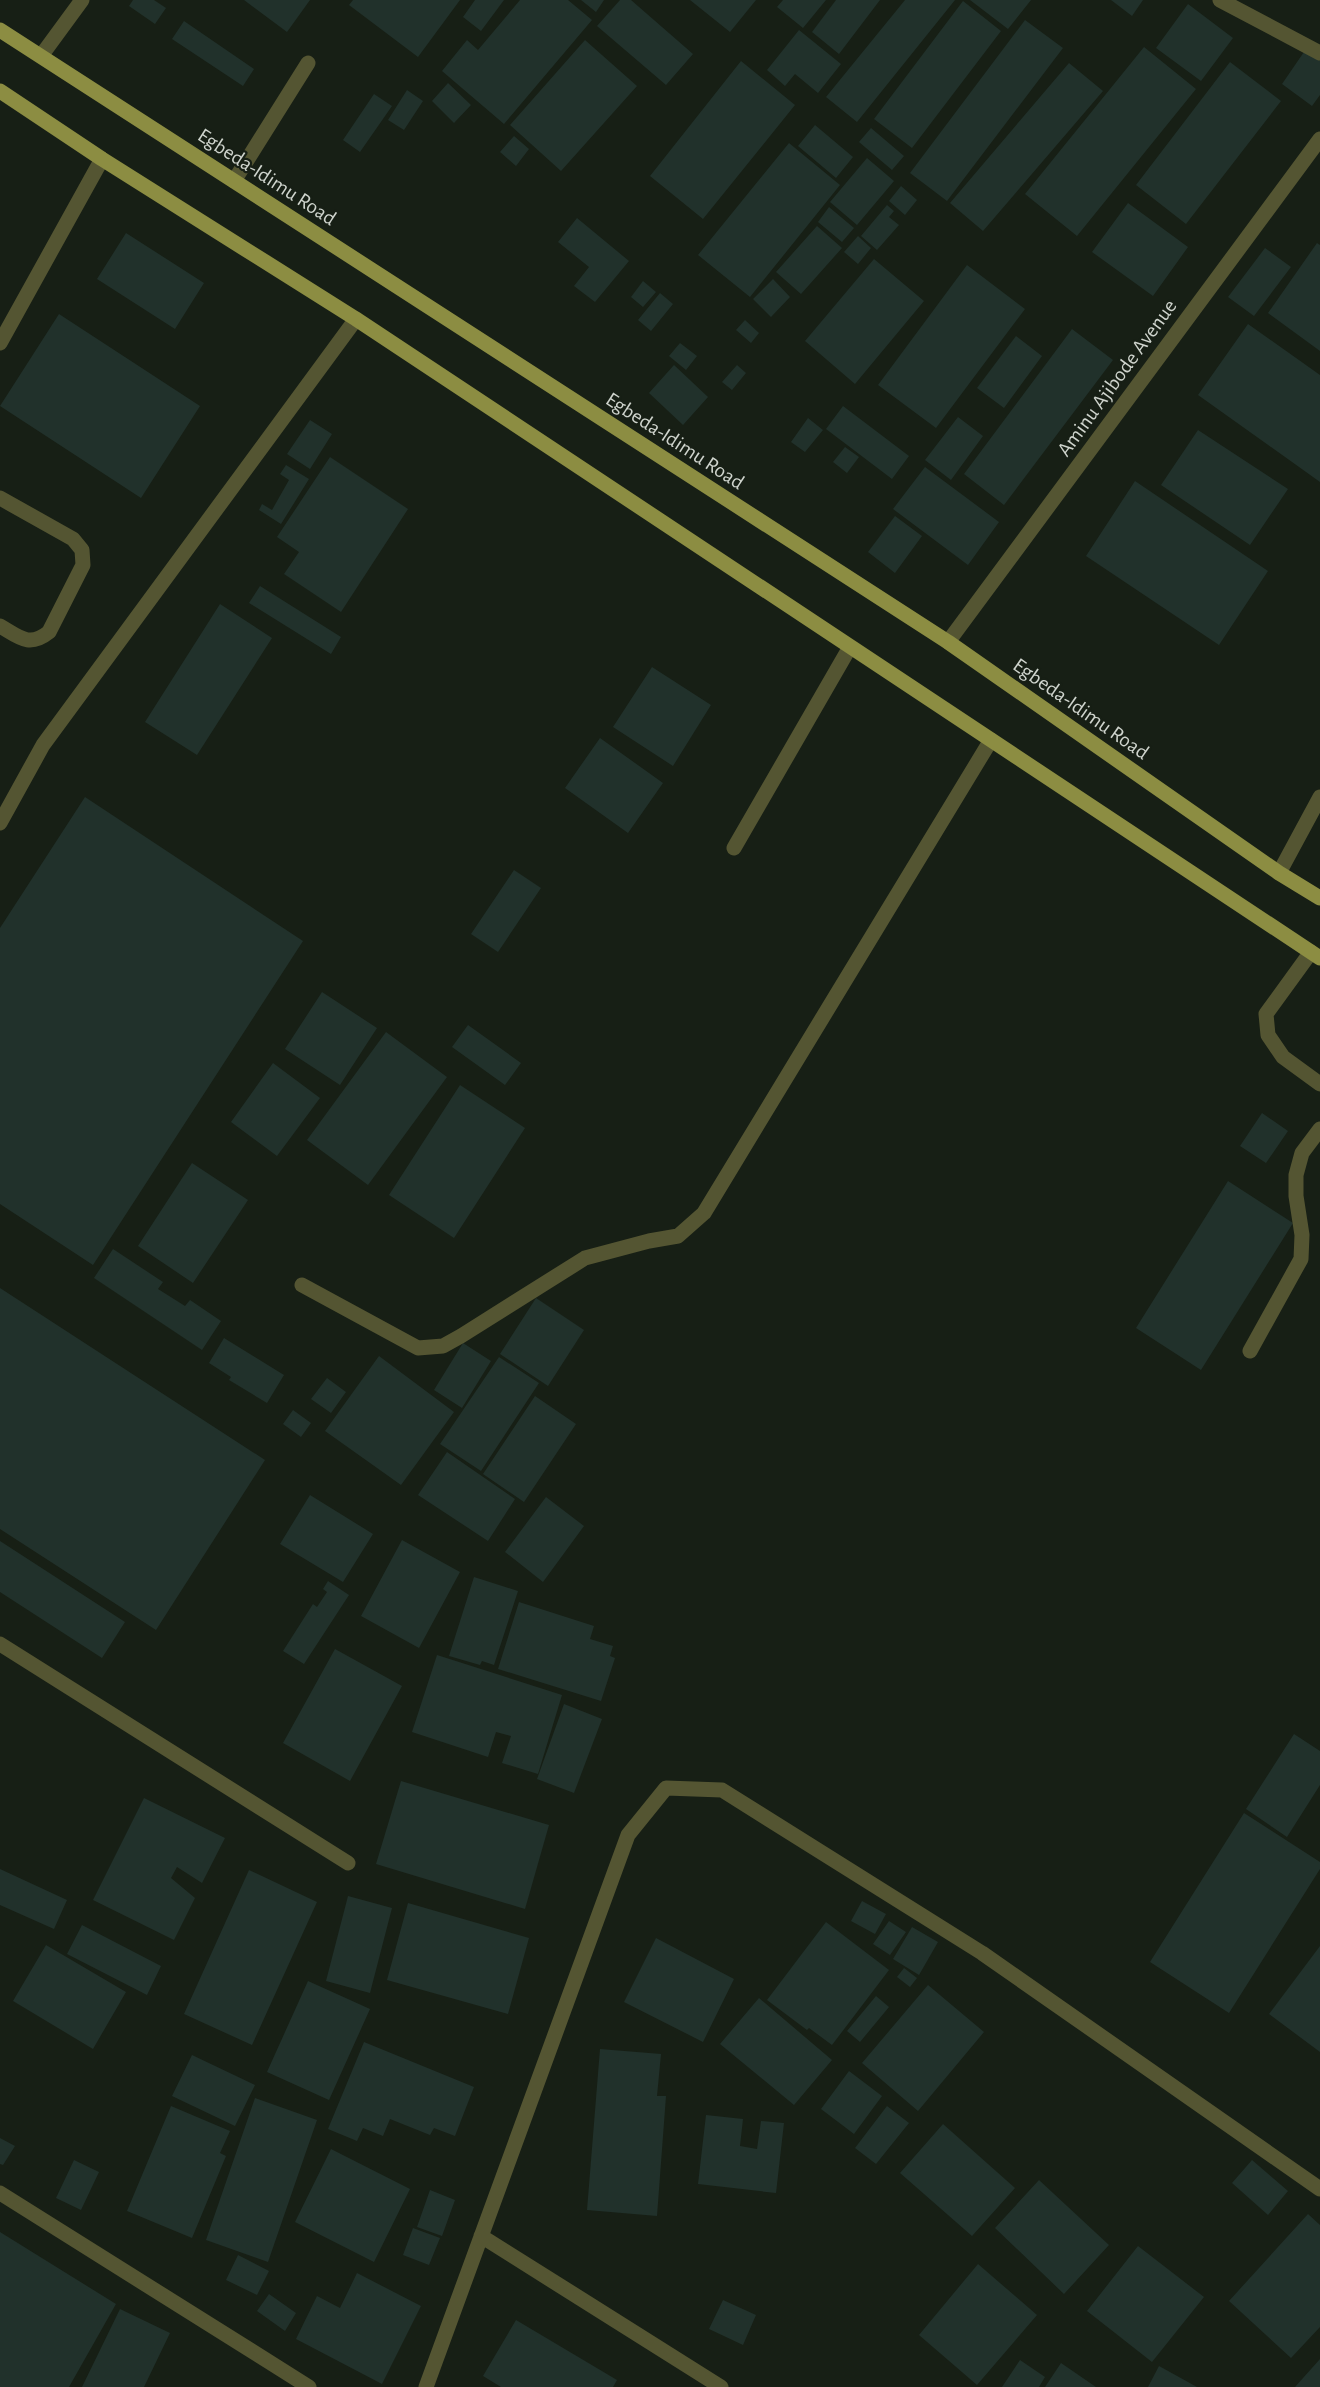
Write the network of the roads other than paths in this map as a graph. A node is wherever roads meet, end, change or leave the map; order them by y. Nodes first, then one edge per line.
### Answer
1 (82, 0) edge
2 (1221, 0) edge
3 (0, 30) edge
4 (1320, 54) edge
5 (41, 56) junction
6 (308, 63) dead end
7 (0, 91) edge
8 (1320, 139) edge
9 (102, 159) junction
10 (234, 181) junction
11 (356, 319) junction
12 (0, 343) edge
13 (0, 498) edge
14 (0, 626) edge
15 (948, 642) junction
16 (850, 647) junction
17 (991, 740) junction
18 (1320, 797) edge
19 (0, 823) edge
20 (734, 848) dead end
21 (1280, 873) junction
22 (1320, 898) edge
23 (1315, 955) edge
24 (1320, 1084) edge
25 (1320, 1129) edge
26 (302, 1285) dead end
27 (1250, 1351) dead end
28 (0, 1644) edge
29 (348, 1863) dead end
30 (1320, 2189) edge
31 (0, 2193) edge
32 (481, 2235) junction
33 (309, 2387) edge
34 (426, 2387) edge
35 (721, 2387) edge

1 - 5 street
2 - 4 street
3 - 5 main road, Egbeda-Idimu Road
5 - 10 main road, Egbeda-Idimu Road
6 - 10 street
7 - 9 main road
8 - 15 street, Aminu Ajibode Avenue
9 - 11 main road
9 - 12 street
10 - 15 main road, Egbeda-Idimu Road
11 - 16 main road
11 - 19 street
13 - 14 street
15 - 21 main road, Egbeda-Idimu Road
16 - 17 main road
16 - 20 street
17 - 23 main road
17 - 26 street
18 - 21 street
21 - 22 main road, Egbeda-Idimu Road
23 - 24 street
25 - 27 street
28 - 29 street
30 - 32 street
31 - 33 street
32 - 34 street
32 - 35 street

